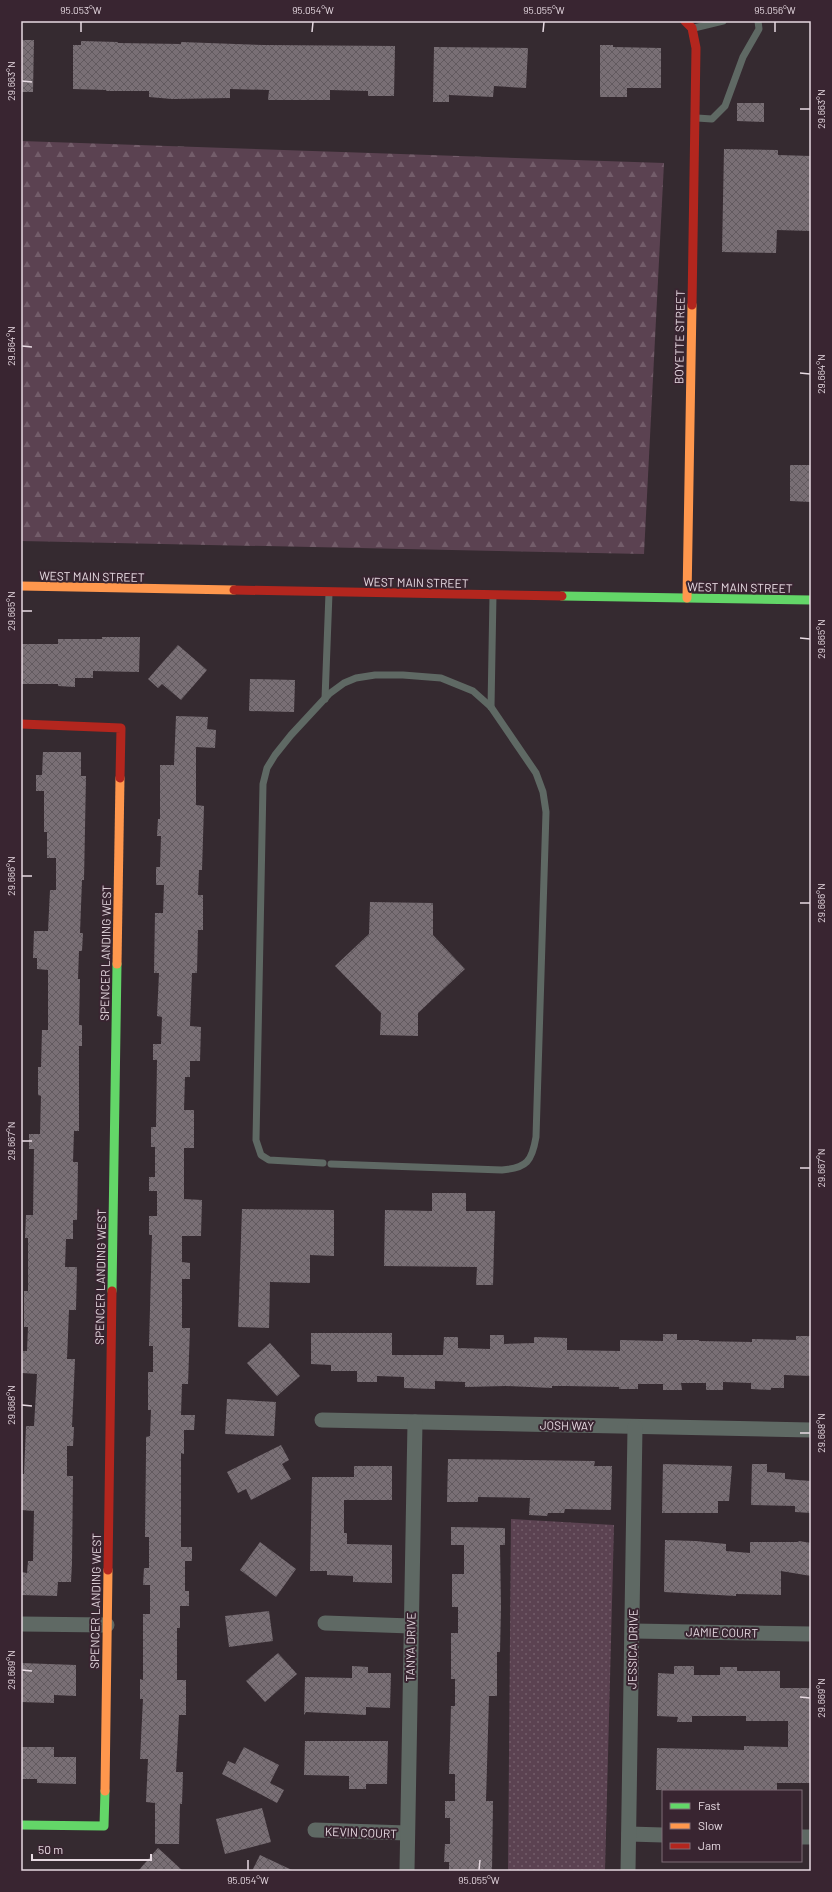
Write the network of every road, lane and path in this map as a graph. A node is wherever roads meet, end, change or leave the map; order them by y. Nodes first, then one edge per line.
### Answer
1 (685, 21) edge
2 (723, 21) edge
3 (758, 21) edge
4 (692, 28) junction
5 (695, 118) junction
6 (21, 586) edge
7 (329, 592) junction
8 (493, 595) junction
9 (686, 598) junction
10 (811, 600) edge
11 (325, 699) junction
12 (491, 707) junction
13 (21, 724) edge
14 (323, 1163) dead end
15 (331, 1164) dead end
16 (322, 1420) dead end
17 (415, 1422) junction
18 (635, 1427) junction
19 (811, 1430) edge
20 (325, 1623) dead end
21 (21, 1624) edge
22 (107, 1625) junction
23 (411, 1626) junction
24 (633, 1631) junction
25 (811, 1634) edge
26 (21, 1825) edge
27 (315, 1830) dead end
28 (407, 1833) junction
29 (629, 1834) junction
30 (662, 1835) edge
31 (407, 1871) edge
32 (628, 1871) edge

1 - 4 street
2 - 4 lane
3 - 5 lane
4 - 5 street, BOYETTE STREET
5 - 9 street, BOYETTE STREET
6 - 7 street, WEST MAIN STREET
7 - 8 street, WEST MAIN STREET
7 - 11 lane
8 - 9 street, WEST MAIN STREET
8 - 12 lane
9 - 10 street, WEST MAIN STREET
11 - 12 lane
11 - 14 lane
12 - 15 lane
13 - 22 street, SPENCER LANDING WEST
16 - 17 street, JOSH WAY
17 - 18 street, JOSH WAY
17 - 23 street, TANYA DRIVE
18 - 19 street, JOSH WAY
18 - 24 street, JESSICA DRIVE
20 - 23 street
21 - 22 street
22 - 26 street, SPENCER LANDING WEST
23 - 28 street, TANYA DRIVE
24 - 25 street, JAMIE COURT
24 - 29 street, JESSICA DRIVE
27 - 28 street, KEVIN COURT
28 - 31 street, TANYA DRIVE
29 - 30 street
29 - 32 street, JESSICA DRIVE

